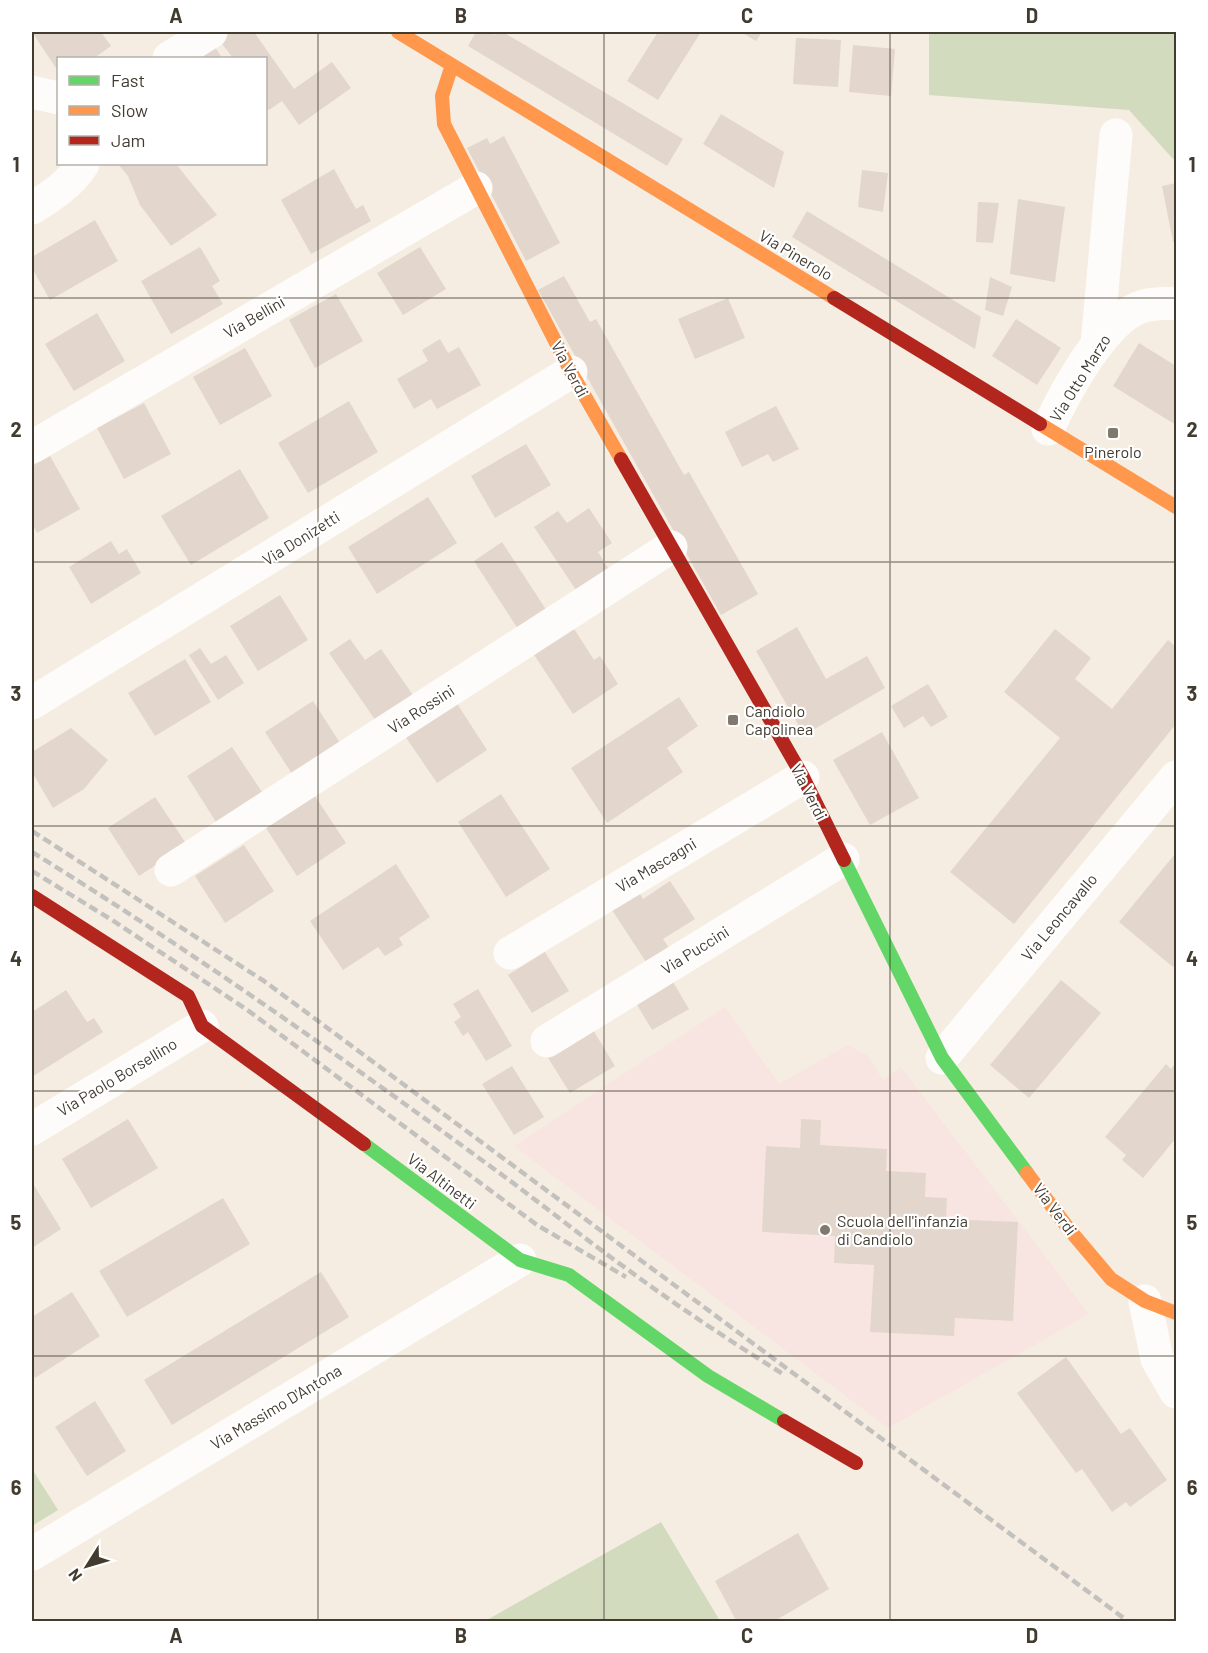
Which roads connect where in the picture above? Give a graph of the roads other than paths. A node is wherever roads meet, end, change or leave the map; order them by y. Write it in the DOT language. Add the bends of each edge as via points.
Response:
graph roads {
  1 [pos="211,32"];
  2 [pos="398,32"];
  3 [pos="171,57"];
  4 [pos="452,65"];
  5 [pos="32,92"];
  6 [pos="57,98"];
  7 [pos="1116,135"];
  8 [pos="81,165"];
  9 [pos="476,188"];
  10 [pos="32,208"];
  11 [pos="1176,303"];
  12 [pos="1097,345"];
  13 [pos="571,372"];
  14 [pos="1048,429"];
  15 [pos="32,447"];
  16 [pos="1176,507"];
  17 [pos="671,547"];
  18 [pos="32,703"];
  19 [pos="803,777"];
  20 [pos="1176,777"];
  21 [pos="843,859"];
  22 [pos="171,870"];
  23 [pos="32,896"];
  24 [pos="510,953"];
  25 [pos="202,1026"];
  26 [pos="547,1041"];
  27 [pos="942,1058"];
  28 [pos="32,1128"];
  29 [pos="520,1260"];
  30 [pos="1145,1301"];
  31 [pos="1176,1313"];
  32 [pos="1176,1392"];
  33 [pos="856,1463"];
  34 [pos="32,1554"];
  1 -- 3 [label="street"];
  2 -- 4 [label="street, Via Pinerolo"];
  4 -- 9 [label="street, Via Verdi" via="442,96 444,124"];
  4 -- 14 [label="street, Via Pinerolo"];
  5 -- 6 [label="street"];
  7 -- 12 [label="street"];
  8 -- 10 [label="street" via="55,194"];
  9 -- 13 [label="street, Via Verdi"];
  9 -- 15 [label="street, Via Bellini"];
  11 -- 12 [label="street, Via Otto Marzo" via="1143,306 1117,321"];
  12 -- 14 [label="street, Via Otto Marzo"];
  13 -- 17 [label="street, Via Verdi"];
  13 -- 18 [label="street, Via Donizetti"];
  14 -- 16 [label="street, Via Pinerolo"];
  17 -- 19 [label="street, Via Verdi"];
  17 -- 22 [label="street, Via Rossini"];
  19 -- 21 [label="street, Via Verdi"];
  19 -- 24 [label="street, Via Mascagni"];
  20 -- 27 [label="street, Via Leoncavallo"];
  21 -- 26 [label="street, Via Puccini"];
  21 -- 27 [label="street, Via Verdi"];
  23 -- 25 [label="street" via="188,996"];
  25 -- 28 [label="street, Via Paolo Borsellino"];
  25 -- 29 [label="street, Via Altinetti"];
  27 -- 30 [label="street, Via Verdi" via="1082,1245 1111,1279"];
  29 -- 33 [label="street, Via Altinetti" via="569,1275 708,1376"];
  29 -- 34 [label="street, Via Massimo D'Antona"];
  30 -- 31 [label="street, Via Verdi"];
  30 -- 32 [label="street" via="1157,1359"];
}
